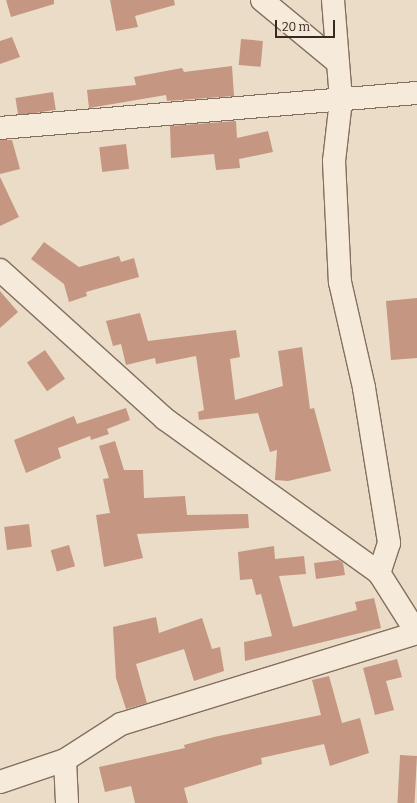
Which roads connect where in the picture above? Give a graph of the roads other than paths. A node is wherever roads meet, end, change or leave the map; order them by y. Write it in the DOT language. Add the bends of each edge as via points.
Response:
graph roads {
  1 [pos="262,0"];
  2 [pos="332,0"];
  3 [pos="337,62"];
  4 [pos="417,93"];
  5 [pos="341,100"];
  6 [pos="0,128"];
  7 [pos="0,270"];
  8 [pos="379,572"];
  9 [pos="417,633"];
  10 [pos="64,760"];
  11 [pos="0,782"];
  12 [pos="67,803"];
  1 -- 3 [label="street"];
  2 -- 3 [label="street"];
  3 -- 5 [label="street"];
  4 -- 5 [label="street"];
  5 -- 6 [label="street"];
  5 -- 8 [label="street" via="334,161 340,282 364,388 389,544"];
  7 -- 8 [label="street" via="165,419"];
  8 -- 9 [label="street"];
  9 -- 10 [label="street" via="121,724"];
  10 -- 11 [label="street"];
  10 -- 12 [label="street"];
}
